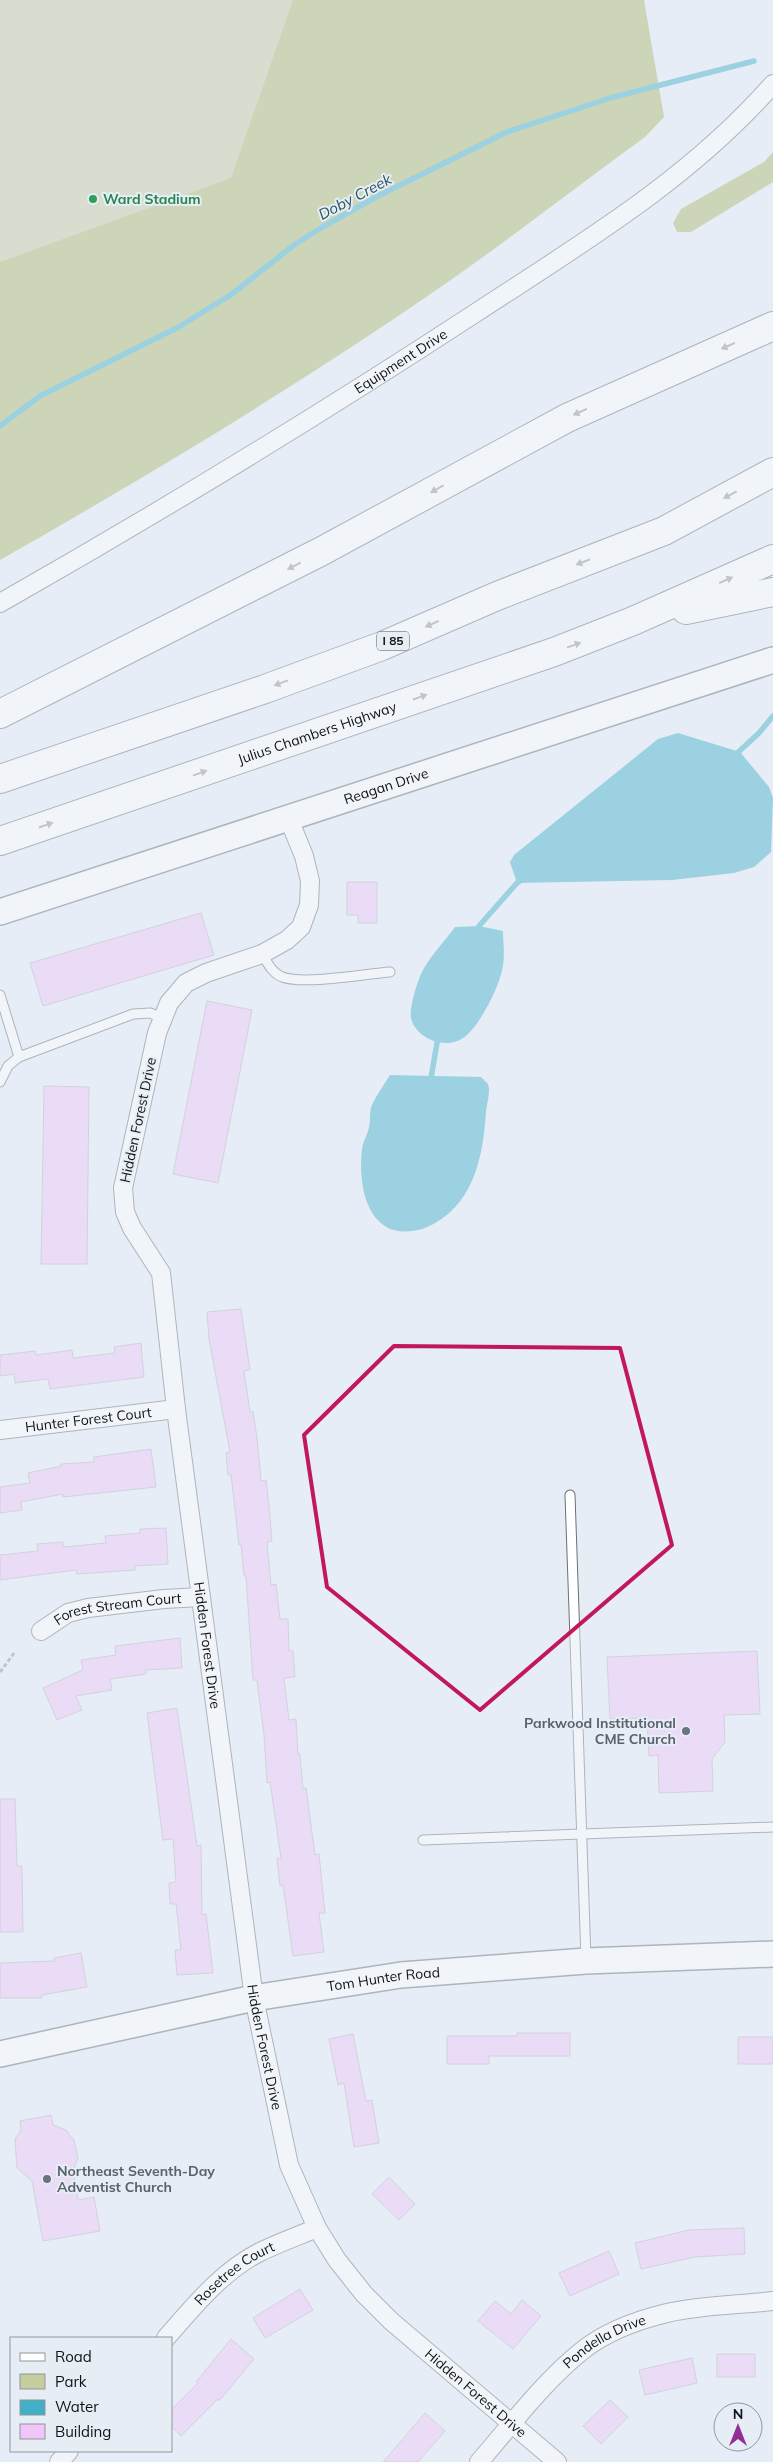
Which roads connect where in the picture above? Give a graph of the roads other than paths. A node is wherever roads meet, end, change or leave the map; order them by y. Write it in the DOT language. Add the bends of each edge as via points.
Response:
graph roads {
  1 [pos="773,84"];
  2 [pos="773,326"];
  3 [pos="773,472"];
  4 [pos="773,559"];
  5 [pos="773,592"];
  6 [pos="0,603"];
  7 [pos="633,621"];
  8 [pos="773,660"];
  9 [pos="0,714"];
  10 [pos="0,779"];
  11 [pos="288,817"];
  12 [pos="0,841"];
  13 [pos="0,912"];
  14 [pos="262,954"];
  15 [pos="390,972"];
  16 [pos="0,995"];
  17 [pos="163,1018"];
  18 [pos="19,1057"];
  19 [pos="0,1082"];
  20 [pos="176,1409"];
  21 [pos="0,1430"];
  22 [pos="570,1495"];
  23 [pos="201,1597"];
  24 [pos="41,1631"];
  25 [pos="773,1827"];
  26 [pos="581,1834"];
  27 [pos="423,1840"];
  28 [pos="773,1954"];
  29 [pos="586,1961"];
  30 [pos="254,1998"];
  31 [pos="0,2054"];
  32 [pos="317,2228"];
  33 [pos="773,2301"];
  34 [pos="167,2337"];
  35 [pos="512,2424"];
  36 [pos="68,2452"];
  37 [pos="60,2462"];
  38 [pos="480,2462"];
  39 [pos="558,2462"];
  1 -- 6 [label="street, Equipment Drive" via="733,128 684,170 547,266 300,426"];
  2 -- 9 [label="highway, one-way" via="567,418 322,551"];
  3 -- 10 [label="highway, I 85, one-way" via="664,531 496,596 382,646"];
  7 -- 4 [label="highway, one-way"];
  5 -- 7 [label="highway"];
  12 -- 7 [label="highway, Julius Chambers Highway, one-way" via="554,652"];
  8 -- 11 [label="street, Reagan Drive"];
  11 -- 13 [label="street, Reagan Drive"];
  11 -- 14 [label="street, Hidden Forest Drive" via="310,881 309,905 302,927"];
  14 -- 15 [label="lane" via="270,968 280,976 298,980"];
  14 -- 17 [label="street, Hidden Forest Drive" via="186,983 169,1003"];
  16 -- 18 [label="lane"];
  17 -- 18 [label="lane" via="150,1013 133,1014"];
  17 -- 20 [label="street, Hidden Forest Drive" via="123,1188 125,1212 160,1274"];
  18 -- 19 [label="lane" via="8,1066"];
  20 -- 21 [label="street, Hunter Forest Court"];
  20 -- 23 [label="street, Hidden Forest Drive"];
  22 -- 26 [label="lane"];
  23 -- 24 [label="street, Forest Stream Court" via="164,1598 88,1608 68,1613"];
  23 -- 30 [label="street, Hidden Forest Drive"];
  25 -- 26 [label="lane"];
  26 -- 27 [label="lane"];
  26 -- 29 [label="lane"];
  28 -- 29 [label="street, Tom Hunter Road"];
  29 -- 30 [label="street, Tom Hunter Road" via="401,1975"];
  30 -- 31 [label="street, Tom Hunter Road"];
  30 -- 32 [label="street, Hidden Forest Drive" via="289,2164"];
  32 -- 34 [label="street, Rosetree Court" via="258,2252 226,2275"];
  32 -- 35 [label="street, Hidden Forest Drive" via="364,2294"];
  33 -- 35 [label="street, Pondella Drive" via="685,2310 635,2322 583,2350 543,2388"];
  35 -- 38 [label="street, Pondella Drive"];
  35 -- 39 [label="street, Hidden Forest Drive"];
  36 -- 37 [label="street"];
}
